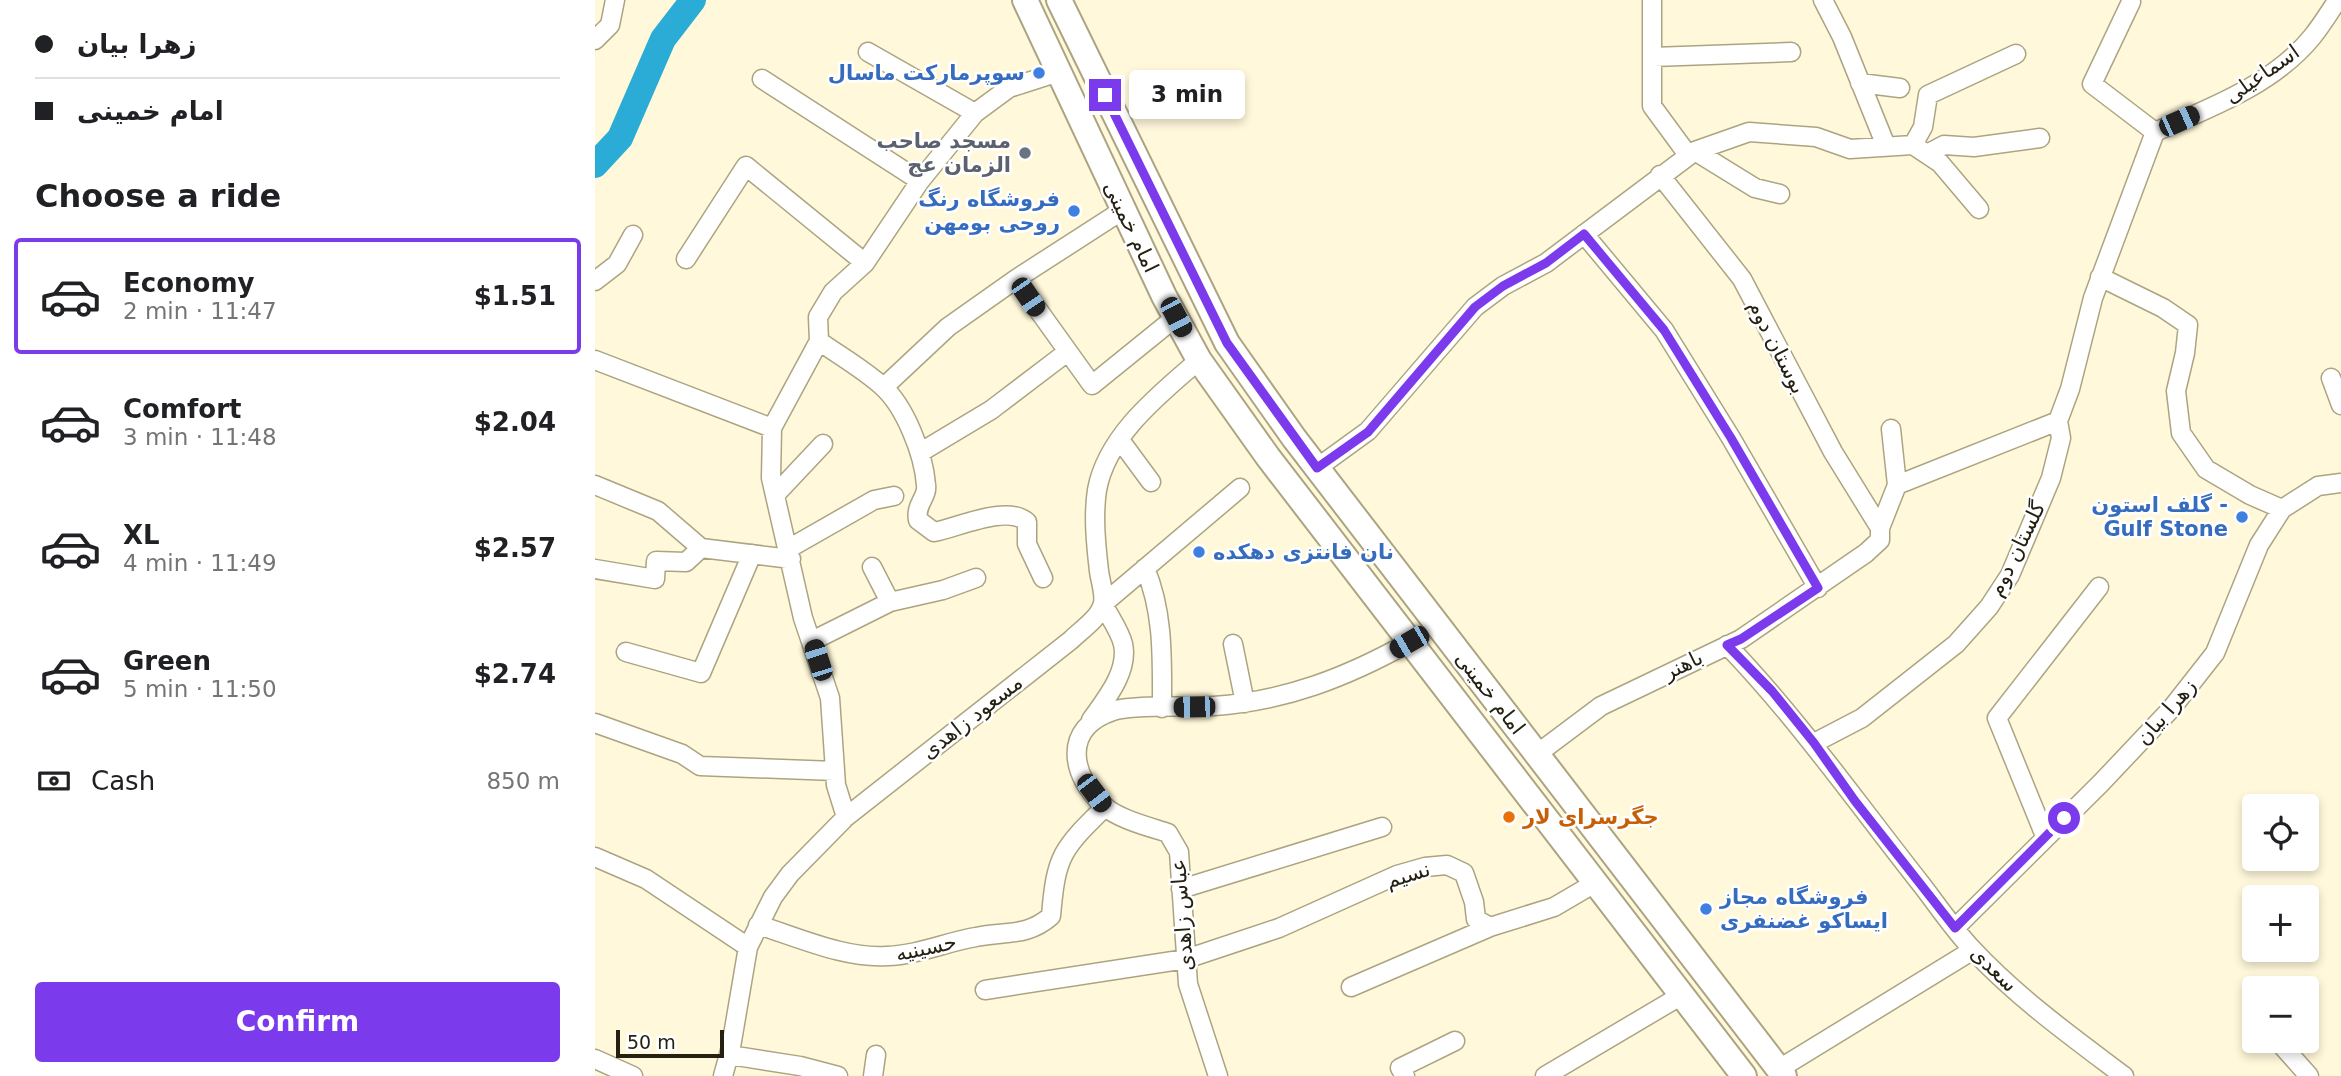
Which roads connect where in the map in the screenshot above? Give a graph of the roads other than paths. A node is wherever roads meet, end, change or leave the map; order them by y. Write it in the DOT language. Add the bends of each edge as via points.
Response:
graph roads {
  1 [pos="615,0"];
  2 [pos="1025,0"];
  3 [pos="1652,0"];
  4 [pos="1823,0"];
  5 [pos="2341,1"];
  6 [pos="2131,2"];
  7 [pos="1063,3"];
  8 [pos="596,39"];
  9 [pos="868,52"];
  10 [pos="1791,52"];
  11 [pos="2016,54"];
  12 [pos="1653,57"];
  13 [pos="1059,72"];
  14 [pos="762,79"];
  15 [pos="1860,83"];
  16 [pos="1899,88"];
  17 [pos="975,113"];
  18 [pos="2155,132"];
  19 [pos="2040,138"];
  20 [pos="1886,146"];
  21 [pos="1920,149"];
  22 [pos="1691,153"];
  23 [pos="1660,175"];
  24 [pos="920,181"];
  25 [pos="1780,194"];
  26 [pos="1979,209"];
  27 [pos="1123,210"];
  28 [pos="1584,234"];
  29 [pos="633,235"];
  30 [pos="686,259"];
  31 [pos="865,262"];
  32 [pos="2101,277"];
  33 [pos="1016,279"];
  34 [pos="595,281"];
  35 [pos="1176,317"];
  36 [pos="819,341"];
  37 [pos="1066,354"];
  38 [pos="595,360"];
  39 [pos="1199,360"];
  40 [pos="2331,378"];
  41 [pos="884,387"];
  42 [pos="2341,405"];
  43 [pos="2058,421"];
  44 [pos="772,428"];
  45 [pos="1891,429"];
  46 [pos="1120,440"];
  47 [pos="823,444"];
  48 [pos="921,453"];
  49 [pos="1317,468"];
  50 [pos="1151,482"];
  51 [pos="2341,483"];
  52 [pos="595,485"];
  53 [pos="1897,485"];
  54 [pos="1240,488"];
  55 [pos="775,495"];
  56 [pos="894,496"];
  57 [pos="2282,509"];
  58 [pos="1880,528"];
  59 [pos="702,548"];
  60 [pos="752,554"];
  61 [pos="790,554"];
  62 [pos="872,567"];
  63 [pos="1145,568"];
  64 [pos="595,569"];
  65 [pos="976,578"];
  66 [pos="1043,578"];
  67 [pos="2099,587"];
  68 [pos="1818,588"];
  69 [pos="890,601"];
  70 [pos="1103,604"];
  71 [pos="812,641"];
  72 [pos="1409,642"];
  73 [pos="1233,644"];
  74 [pos="1727,645"];
  75 [pos="626,652"];
  76 [pos="1245,703"];
  77 [pos="1162,708"];
  78 [pos="595,723"];
  79 [pos="1089,723"];
  80 [pos="1814,743"];
  81 [pos="1537,754"];
  82 [pos="835,771"];
  83 [pos="1105,807"];
  84 [pos="846,817"];
  85 [pos="1382,827"];
  86 [pos="2045,836"];
  87 [pos="595,858"];
  88 [pos="1624,867"];
  89 [pos="1595,883"];
  90 [pos="1181,889"];
  91 [pos="758,925"];
  92 [pos="1490,927"];
  93 [pos="1955,928"];
  94 [pos="748,947"];
  95 [pos="1973,950"];
  96 [pos="1186,959"];
  97 [pos="1351,987"];
  98 [pos="985,990"];
  99 [pos="1682,995"];
  100 [pos="1455,1041"];
  101 [pos="2289,1053"];
  102 [pos="730,1055"];
  103 [pos="876,1055"];
  104 [pos="598,1066"];
  105 [pos="1781,1073"];
  106 [pos="633,1076"];
  107 [pos="723,1076"];
  108 [pos="838,1076"];
  109 [pos="873,1076"];
  110 [pos="1218,1076"];
  111 [pos="1405,1076"];
  112 [pos="1545,1076"];
  113 [pos="1744,1076"];
  114 [pos="2124,1076"];
  115 [pos="2309,1076"];
  1 -- 8 [label="street" via="610,25"];
  2 -- 13 [label="highway, امام خمینی"];
  3 -- 12 [label="street"];
  4 -- 15 [label="street"];
  5 -- 18 [label="street, اسماعیلی" via="2278,68 2227,101"];
  6 -- 18 [label="street" via="2092,84"];
  7 -- 49 [label="highway, امام خمینی" via="1227,343"];
  9 -- 17 [label="street"];
  10 -- 12 [label="street"];
  11 -- 21 [label="street" via="1928,96"];
  12 -- 22 [label="street" via="1652,106"];
  13 -- 17 [label="street" via="1009,88"];
  13 -- 27 [label="highway, امام خمینی"];
  14 -- 24 [label="street"];
  15 -- 16 [label="street"];
  15 -- 20 [label="street"];
  17 -- 24 [label="street"];
  18 -- 32 [label="street"];
  19 -- 21 [label="street"];
  20 -- 21 [label="street"];
  20 -- 22 [label="street" via="1850,149 1816,137 1749,132"];
  21 -- 26 [label="street" via="1940,163"];
  22 -- 23 [label="street"];
  22 -- 25 [label="street" via="1755,188"];
  23 -- 28 [label="street"];
  23 -- 58 [label="street, بوستان دوم" via="1742,279 1833,452"];
  24 -- 31 [label="street"];
  27 -- 33 [label="street"];
  27 -- 35 [label="highway, امام خمینی"];
  28 -- 49 [label="street" via="1475,307 1368,432"];
  28 -- 68 [label="street" via="1664,330"];
  29 -- 34 [label="street" via="617,264"];
  30 -- 31 [label="street" via="746,166"];
  31 -- 36 [label="street" via="833,292 818,317"];
  32 -- 43 [label="street, گلستان دوم"];
  32 -- 57 [label="street" via="2187,325 2176,391 2181,433 2206,469"];
  33 -- 37 [label="street"];
  33 -- 41 [label="street" via="948,327"];
  35 -- 37 [label="street" via="1091,385"];
  35 -- 39 [label="highway, امام خمینی"];
  36 -- 41 [label="street"];
  36 -- 44 [label="street"];
  37 -- 48 [label="street" via="991,410"];
  38 -- 44 [label="street"];
  39 -- 46 [label="street" via="1155,398"];
  39 -- 72 [label="highway, امام خمینی"];
  40 -- 42 [label="street"];
  41 -- 48 [label="street"];
  43 -- 53 [label="street"];
  43 -- 80 [label="street, گلستان دوم" via="2061,438 2051,478 2010,575 1989,607 1956,644 1894,694 1862,718"];
  44 -- 55 [label="street"];
  45 -- 53 [label="street"];
  46 -- 50 [label="street"];
  46 -- 70 [label="street" via="1097,489 1095,530"];
  47 -- 55 [label="street"];
  48 -- 66 [label="street" via="927,488 916,510 918,520 934,532 995,516 1022,517 1027,522 1027,544"];
  49 -- 81 [label="highway, امام خمینی"];
  51 -- 57 [label="street, زهرا بیان" via="2318,486"];
  52 -- 59 [label="street" via="658,511"];
  53 -- 58 [label="street, باهنر"];
  54 -- 63 [label="street, مسعود زاهدی"];
  55 -- 61 [label="street"];
  56 -- 61 [label="street" via="874,500"];
  57 -- 86 [label="street, زهرا بیان" via="2259,545 2215,653 2171,709"];
  58 -- 68 [label="street, باهنر" via="1880,540"];
  59 -- 60 [label="street"];
  59 -- 64 [label="street" via="686,562 656,561 655,579"];
  60 -- 61 [label="street"];
  60 -- 75 [label="street" via="701,673"];
  61 -- 71 [label="street"];
  62 -- 69 [label="street"];
  63 -- 70 [label="street, مسعود زاهدی"];
  63 -- 77 [label="street" via="1161,625"];
  65 -- 69 [label="street"];
  67 -- 86 [label="street" via="1997,718"];
  68 -- 74 [label="street, باهنر"];
  69 -- 71 [label="street"];
  70 -- 79 [label="street" via="1123,643 1124,658 1120,673"];
  70 -- 84 [label="street, مسعود زاهدی" via="1071,640"];
  71 -- 82 [label="street" via="830,698"];
  72 -- 76 [label="street" via="1369,665 1269,700"];
  72 -- 89 [label="highway, امام خمینی"];
  73 -- 76 [label="street"];
  74 -- 80 [label="street, سعدی"];
  74 -- 81 [label="street, باهنر" via="1601,706"];
  76 -- 77 [label="street"];
  77 -- 79 [label="street" via="1115,710"];
  78 -- 82 [label="street" via="682,754 700,766"];
  79 -- 83 [label="street, عباس زاهدی" via="1081,734 1076,766"];
  80 -- 93 [label="street, سعدی"];
  81 -- 88 [label="highway, امام خمینی"];
  82 -- 84 [label="street"];
  83 -- 90 [label="street, عباس زاهدی" via="1168,833 1179,852"];
  83 -- 91 [label="street, حسینیه" via="1061,856 1051,916 1029,931 977,936 886,956 848,951"];
  84 -- 91 [label="street, مسعود زاهدی" via="790,874"];
  85 -- 90 [label="street"];
  86 -- 93 [label="street, زهرا بیان"];
  87 -- 94 [label="street" via="646,878"];
  88 -- 89 [label="highway"];
  88 -- 105 [label="highway, امام خمینی"];
  89 -- 92 [label="street" via="1555,907"];
  89 -- 99 [label="highway, امام خمینی"];
  90 -- 96 [label="street, عباس زاهدی"];
  91 -- 94 [label="street, مسعود زاهدی"];
  92 -- 96 [label="street, نسیم" via="1476,919 1464,873 1447,865 1425,867 1279,928"];
  92 -- 97 [label="street"];
  93 -- 95 [label="street, سعدی"];
  94 -- 102 [label="street, مسعود زاهدی"];
  95 -- 105 [label="street"];
  95 -- 114 [label="street, سعدی"];
  96 -- 98 [label="street"];
  96 -- 110 [label="street, عباس زاهدی" via="1188,984"];
  99 -- 112 [label="street"];
  99 -- 113 [label="highway, امام خمینی"];
  100 -- 111 [label="street" via="1401,1068"];
  101 -- 115 [label="street"];
  102 -- 107 [label="street, مسعود زاهدی"];
  102 -- 108 [label="street"];
  103 -- 109 [label="street"];
  104 -- 106 [label="street"];
}
